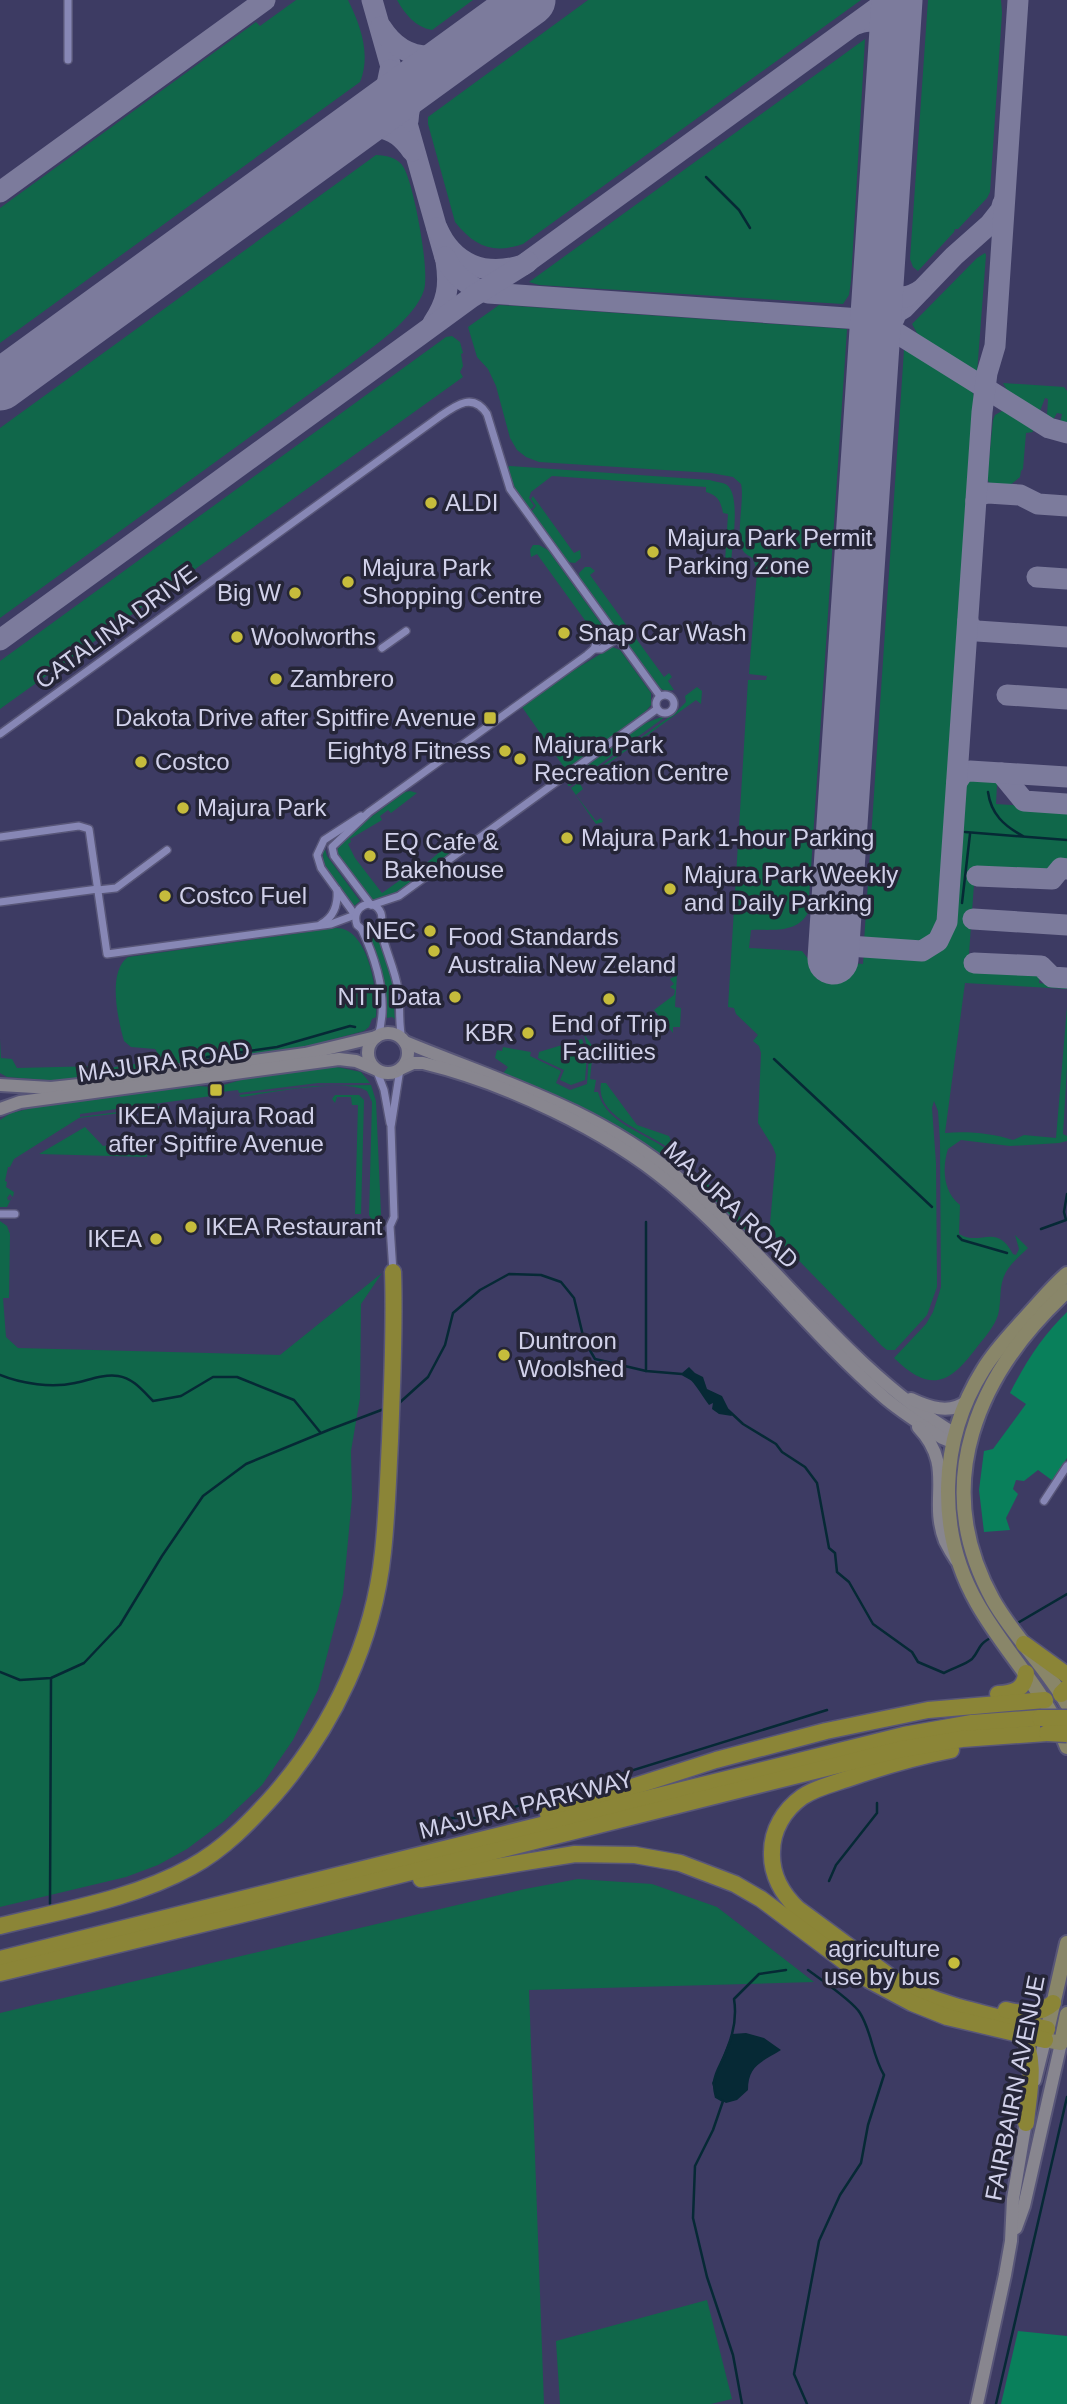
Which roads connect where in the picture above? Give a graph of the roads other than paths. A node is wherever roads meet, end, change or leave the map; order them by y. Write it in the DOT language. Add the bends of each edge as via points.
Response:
graph roads {
  1 [pos="68,0"];
  2 [pos="68,60"];
  3 [pos="612,630"];
  4 [pos="406,631"];
  5 [pos="618,638"];
  6 [pos="382,648"];
  7 [pos="594,649"];
  8 [pos="660,696"];
  9 [pos="657,709"];
  10 [pos="0,734"];
  11 [pos="369,812"];
  12 [pos="0,836"];
  13 [pos="167,850"];
  14 [pos="337,889"];
  15 [pos="98,890"];
  16 [pos="398,896"];
  17 [pos="0,902"];
  18 [pos="372,905"];
  19 [pos="355,915"];
  20 [pos="382,922"];
  21 [pos="331,923"];
  22 [pos="317,925"];
  23 [pos="361,930"];
  24 [pos="377,1036"];
  25 [pos="403,1040"];
  26 [pos="376,1069"];
  27 [pos="401,1069"];
  28 [pos="0,1085"];
  29 [pos="0,1109"];
  30 [pos="391,1127"];
  31 [pos="15,1213"];
  32 [pos="0,1214"];
  33 [pos="393,1272"];
  34 [pos="1067,1274"];
  35 [pos="1067,1291"];
  36 [pos="890,1395"];
  37 [pos="967,1401"];
  38 [pos="954,1438"];
  39 [pos="968,1445"];
  40 [pos="1067,1466"];
  41 [pos="1044,1501"];
  42 [pos="961,1569"];
  43 [pos="995,1617"];
  44 [pos="1019,1645"];
  45 [pos="1026,1673"];
  46 [pos="1067,1675"];
  47 [pos="1061,1699"];
  48 [pos="928,1710"];
  49 [pos="1056,1727"];
  50 [pos="1067,1746"];
  51 [pos="490,1837"];
  52 [pos="339,1889"];
  53 [pos="0,1926"];
  54 [pos="1067,1943"];
  55 [pos="0,1959"];
  56 [pos="0,1973"];
  57 [pos="918,1993"];
  58 [pos="1053,2003"];
  59 [pos="1067,2014"];
  60 [pos="1021,2035"];
  61 [pos="1054,2036"];
  62 [pos="1026,2123"];
  63 [pos="1011,2241"];
  64 [pos="977,2404"];
  1 -- 2 [label="street"];
  3 -- 5 [label="street"];
  3 -- 7 [label="street"];
  3 -- 10 [label="street, CATALINA DRIVE" via="510,489 487,414 469,401 457,404"];
  4 -- 6 [label="street"];
  5 -- 7 [label="street"];
  5 -- 8 [label="street"];
  7 -- 11 [label="street"];
  8 -- 9 [label="street"];
  8 -- 9 [label="street" via="670,696 674,705 667,713"];
  9 -- 16 [label="street"];
  11 -- 14 [label="street" via="324,840 318,849 319,865"];
  11 -- 18 [label="street" via="331,851"];
  12 -- 15 [label="street" via="85,827 90,832"];
  13 -- 15 [label="street" via="116,888"];
  14 -- 19 [label="street"];
  14 -- 22 [label="street" via="333,913"];
  15 -- 17 [label="street"];
  15 -- 22 [label="street" via="107,954"];
  16 -- 18 [label="street"];
  16 -- 20 [label="street"];
  18 -- 19 [label="street" via="362,906"];
  18 -- 20 [label="street" via="381,912"];
  19 -- 21 [label="street"];
  19 -- 23 [label="street"];
  20 -- 23 [label="street" via="374,931"];
  20 -- 25 [label="street" via="399,995"];
  21 -- 22 [label="street"];
  21 -- 23 [label="street"];
  23 -- 24 [label="street" via="381,991"];
  24 -- 25 [label="main road" via="390,1033"];
  24 -- 26 [label="main road" via="368,1052"];
  24 -- 28 [label="main road, MAJURA ROAD" via="306,1054 79,1085"];
  25 -- 27 [label="main road" via="408,1056"];
  25 -- 36 [label="main road, MAJURA ROAD" via="566,1107 644,1152 720,1216"];
  26 -- 27 [label="main road" via="388,1073"];
  26 -- 29 [label="main road, MAJURA ROAD" via="340,1059 20,1102"];
  26 -- 30 [label="street"];
  27 -- 30 [label="street"];
  27 -- 36 [label="main road, MAJURA ROAD" via="421,1063 493,1086 615,1144 700,1211"];
  30 -- 33 [label="street"];
  31 -- 32 [label="street"];
  33 -- 53 [label="highway" via="395,1335 377,1592 352,1671 322,1729 288,1779 251,1820 226,1843 177,1874 133,1892"];
  34 -- 37 [label="main road" via="999,1348"];
  35 -- 39 [label="main road" via="992,1382"];
  36 -- 37 [label="main road" via="933,1407 953,1408"];
  36 -- 38 [label="main road, MAJURA ROAD" via="942,1438"];
  36 -- 42 [label="main road" via="936,1454 943,1535"];
  37 -- 38 [label="main road"];
  38 -- 39 [label="main road"];
  38 -- 42 [label="main road" via="949,1517"];
  39 -- 43 [label="main road" via="968,1529"];
  40 -- 41 [label="street"];
  42 -- 43 [label="main road" via="977,1602"];
  43 -- 44 [label="main road"];
  44 -- 45 [label="main road"];
  44 -- 46 [label="highway"];
  44 -- 47 [label="main road"];
  45 -- 47 [label="main road"];
  45 -- 48 [label="highway" via="1024,1684 1014,1692 958,1699"];
  47 -- 48 [label="highway"];
  47 -- 49 [label="main road"];
  48 -- 51 [label="highway" via="716,1760 513,1825"];
  49 -- 50 [label="main road"];
  49 -- 51 [label="highway, MAJURA PARKWAY" via="972,1723 904,1735"];
  49 -- 52 [label="highway, MAJURA PARKWAY" via="902,1749"];
  49 -- 57 [label="highway" via="1016,1741 939,1752 843,1780 801,1797 778,1824 773,1866 791,1902 876,1968"];
  51 -- 55 [label="highway, MAJURA PARKWAY"];
  52 -- 56 [label="highway, MAJURA PARKWAY"];
  52 -- 60 [label="highway" via="369,1890 575,1854 655,1858 710,1873 744,1889 869,1980 912,2003 947,2017"];
  54 -- 58 [label="main road, FAIRBAIRN AVENUE"];
  57 -- 58 [label="highway" via="1016,2013 1042,2010"];
  57 -- 61 [label="highway"];
  58 -- 61 [label="main road, FAIRBAIRN AVENUE"];
  59 -- 61 [label="main road, FAIRBAIRN AVENUE"];
  60 -- 61 [label="highway"];
  60 -- 62 [label="highway" via="1030,2067"];
  61 -- 62 [label="main road, FAIRBAIRN AVENUE"];
  61 -- 63 [label="main road, FAIRBAIRN AVENUE" via="1024,2206"];
  62 -- 63 [label="main road, FAIRBAIRN AVENUE"];
  63 -- 64 [label="main road, FAIRBAIRN AVENUE"];
}
